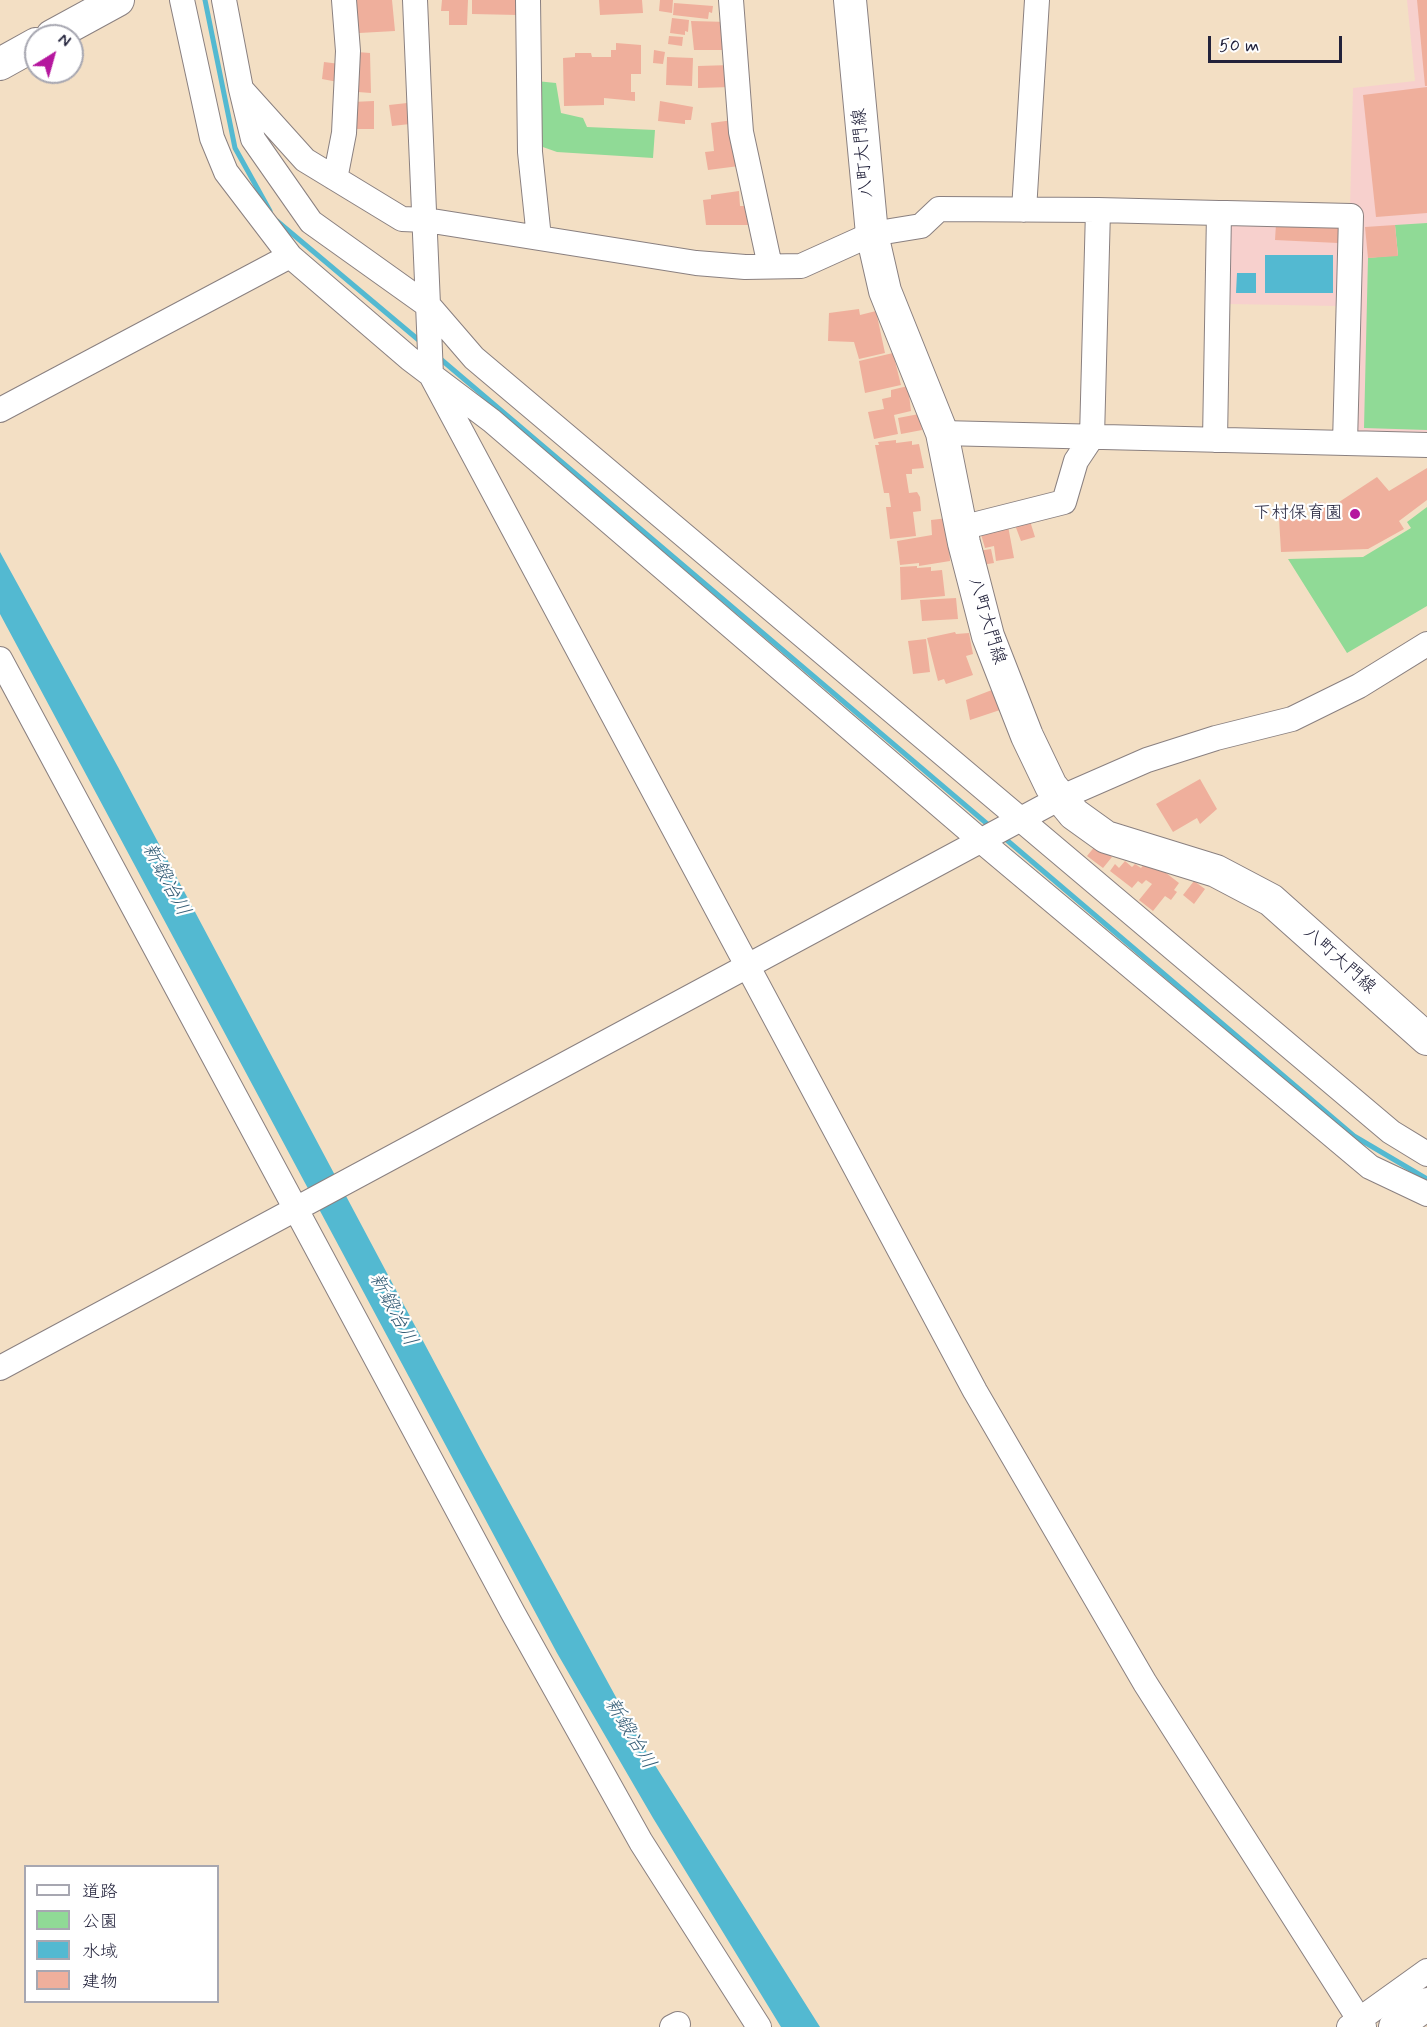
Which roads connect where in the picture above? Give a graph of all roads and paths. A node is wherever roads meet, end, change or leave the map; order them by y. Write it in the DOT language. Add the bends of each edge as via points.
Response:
graph roads {
  1 [pos="118,0"];
  2 [pos="182,0"];
  3 [pos="224,0"];
  4 [pos="344,0"];
  5 [pos="415,0"];
  6 [pos="528,0"];
  7 [pos="731,0"];
  8 [pos="850,0"];
  9 [pos="1037,0"];
  10 [pos="73,24"];
  11 [pos="24,51"];
  12 [pos="0,64"];
  13 [pos="241,89"];
  14 [pos="333,177"];
  15 [pos="1024,210"];
  16 [pos="1098,210"];
  17 [pos="1219,213"];
  18 [pos="426,220"];
  19 [pos="872,234"];
  20 [pos="539,238"];
  21 [pos="290,255"];
  22 [pos="770,266"];
  23 [pos="430,307"];
  24 [pos="432,375"];
  25 [pos="0,410"];
  26 [pos="942,433"];
  27 [pos="1092,437"];
  28 [pos="1215,440"];
  29 [pos="1345,443"];
  30 [pos="1427,445"];
  31 [pos="961,528"];
  32 [pos="1427,645"];
  33 [pos="0,659"];
  34 [pos="1060,798"];
  35 [pos="1019,821"];
  36 [pos="980,840"];
  37 [pos="746,965"];
  38 [pos="1427,1039"];
  39 [pos="1427,1154"];
  40 [pos="1427,1194"];
  41 [pos="300,1205"];
  42 [pos="0,1368"];
  43 [pos="1427,1971"];
  44 [pos="1427,2004"];
  45 [pos="1358,2024"];
  46 [pos="759,2027"];
  47 [pos="1395,2027"];
  1 -- 10 [label="main road"];
  2 -- 21 [label="street" via="212,138 226,172"];
  3 -- 13 [label="street"];
  4 -- 14 [label="street" via="348,51 344,133 338,170"];
  5 -- 18 [label="street"];
  6 -- 20 [label="street" via="530,152"];
  7 -- 22 [label="street" via="741,132"];
  8 -- 19 [label="main road, 八町大門線"];
  9 -- 15 [label="street"];
  11 -- 12 [label="main road"];
  13 -- 14 [label="street" via="305,160"];
  13 -- 23 [label="street" via="253,139 311,222"];
  14 -- 18 [label="street" via="402,219"];
  15 -- 16 [label="street"];
  15 -- 19 [label="street" via="939,209 921,226"];
  16 -- 17 [label="street"];
  16 -- 27 [label="street"];
  17 -- 28 [label="street"];
  17 -- 29 [label="street" via="1351,216"];
  18 -- 20 [label="street"];
  18 -- 23 [label="street"];
  19 -- 22 [label="street" via="801,266"];
  19 -- 26 [label="main road, 八町大門線" via="885,291"];
  20 -- 22 [label="street" via="696,263"];
  21 -- 24 [label="street"];
  21 -- 25 [label="street"];
  23 -- 24 [label="street"];
  23 -- 35 [label="street" via="474,358"];
  24 -- 36 [label="street" via="492,421"];
  24 -- 37 [label="street"];
  26 -- 27 [label="street"];
  26 -- 31 [label="main road, 八町大門線"];
  27 -- 28 [label="street"];
  27 -- 31 [label="street" via="1076,461 1064,502"];
  28 -- 29 [label="street"];
  29 -- 30 [label="street"];
  31 -- 34 [label="main road, 八町大門線" via="988,636 1027,736"];
  32 -- 34 [label="street" via="1359,686 1292,719 1147,760"];
  33 -- 41 [label="street"];
  34 -- 35 [label="street"];
  34 -- 38 [label="main road, 八町大門線" via="1074,814 1106,837 1216,871 1271,900"];
  35 -- 36 [label="street"];
  35 -- 39 [label="street" via="1391,1132"];
  36 -- 37 [label="street"];
  36 -- 40 [label="street" via="1370,1167"];
  37 -- 41 [label="street"];
  37 -- 45 [label="street" via="975,1391 1145,1683"];
  41 -- 42 [label="street"];
  41 -- 46 [label="street" via="513,1613 641,1842"];
  43 -- 45 [label="street"];
  44 -- 47 [label="main road"];
}
